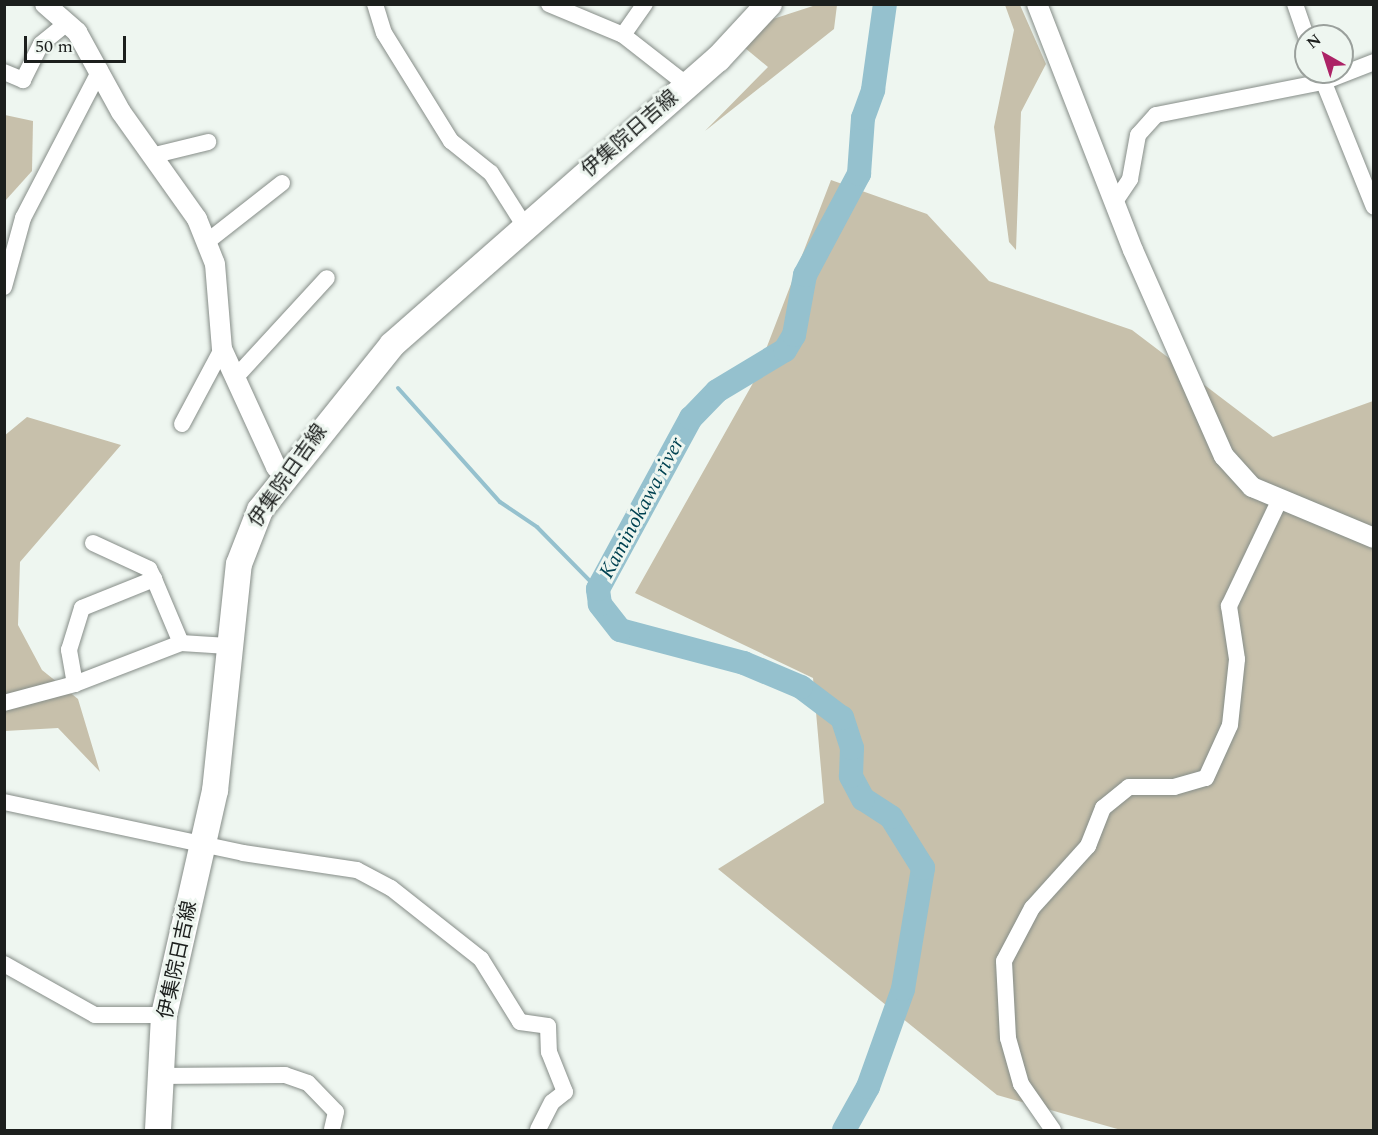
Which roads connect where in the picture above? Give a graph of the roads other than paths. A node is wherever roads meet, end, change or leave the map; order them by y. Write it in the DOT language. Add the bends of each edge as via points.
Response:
graph roads {
  1 [pos="45,4"];
  2 [pos="375,4"];
  3 [pos="549,4"];
  4 [pos="645,4"];
  5 [pos="769,4"];
  6 [pos="1037,4"];
  7 [pos="1295,4"];
  8 [pos="570,7"];
  9 [pos="67,23"];
  10 [pos="1302,24"];
  11 [pos="623,35"];
  12 [pos="1374,62"];
  13 [pos="1354,68"];
  14 [pos="100,70"];
  15 [pos="4,72"];
  16 [pos="1294,83"];
  17 [pos="1324,84"];
  18 [pos="687,85"];
  19 [pos="208,142"];
  20 [pos="152,156"];
  21 [pos="282,183"];
  22 [pos="1114,203"];
  23 [pos="1374,207"];
  24 [pos="524,225"];
  25 [pos="208,241"];
  26 [pos="327,278"];
  27 [pos="4,287"];
  28 [pos="222,349"];
  29 [pos="234,379"];
  30 [pos="182,424"];
  31 [pos="285,475"];
  32 [pos="1279,501"];
  33 [pos="1374,538"];
  34 [pos="93,543"];
  35 [pos="154,579"];
  36 [pos="181,643"];
  37 [pos="228,646"];
  38 [pos="75,684"];
  39 [pos="4,703"];
  40 [pos="4,802"];
  41 [pos="205,844"];
  42 [pos="4,964"];
  43 [pos="164,1015"];
  44 [pos="158,1076"];
  45 [pos="158,1131"];
  46 [pos="332,1131"];
  47 [pos="538,1131"];
  48 [pos="1053,1131"];
  1 -- 9 [label="street"];
  2 -- 24 [label="street" via="384,33 451,141 491,174"];
  3 -- 8 [label="street"];
  4 -- 11 [label="street"];
  5 -- 18 [label="main road, 伊集院日吉線"];
  6 -- 22 [label="street"];
  7 -- 10 [label="street"];
  8 -- 11 [label="street"];
  9 -- 14 [label="street"];
  9 -- 15 [label="street" via="41,44 23,80"];
  11 -- 18 [label="street"];
  12 -- 13 [label="street"];
  14 -- 20 [label="street"];
  14 -- 27 [label="street" via="23,218"];
  16 -- 22 [label="street" via="1156,115 1138,135 1130,179"];
  17 -- 23 [label="street"];
  18 -- 24 [label="main road, 伊集院日吉線"];
  19 -- 20 [label="street"];
  20 -- 25 [label="street"];
  21 -- 25 [label="street"];
  22 -- 32 [label="street" via="1224,456 1252,487"];
  24 -- 31 [label="main road, 伊集院日吉線" via="393,345"];
  25 -- 28 [label="street"];
  26 -- 29 [label="street"];
  28 -- 29 [label="street"];
  28 -- 30 [label="street"];
  29 -- 31 [label="street"];
  31 -- 37 [label="main road, 伊集院日吉線" via="249,531 239,564"];
  32 -- 33 [label="street"];
  32 -- 48 [label="street" via="1228,606 1237,659 1230,725 1206,778 1174,788 1129,787 1103,808 1088,846 1032,908 1004,961 1008,1038 1021,1084"];
  34 -- 35 [label="street" via="149,569"];
  35 -- 36 [label="street"];
  35 -- 38 [label="street" via="82,608 69,650"];
  36 -- 37 [label="street"];
  36 -- 38 [label="street"];
  37 -- 41 [label="main road, 伊集院日吉線" via="223,740"];
  38 -- 39 [label="street"];
  40 -- 41 [label="street"];
  41 -- 43 [label="main road, 伊集院日吉線"];
  41 -- 47 [label="street" via="357,870 391,888 481,959 520,1022 548,1026 549,1052 565,1092 552,1102"];
  42 -- 43 [label="street" via="95,1015"];
  43 -- 44 [label="main road, 伊集院日吉線"];
  44 -- 45 [label="main road, 伊集院日吉線"];
  44 -- 46 [label="street" via="285,1075 308,1083 336,1112"];
}
